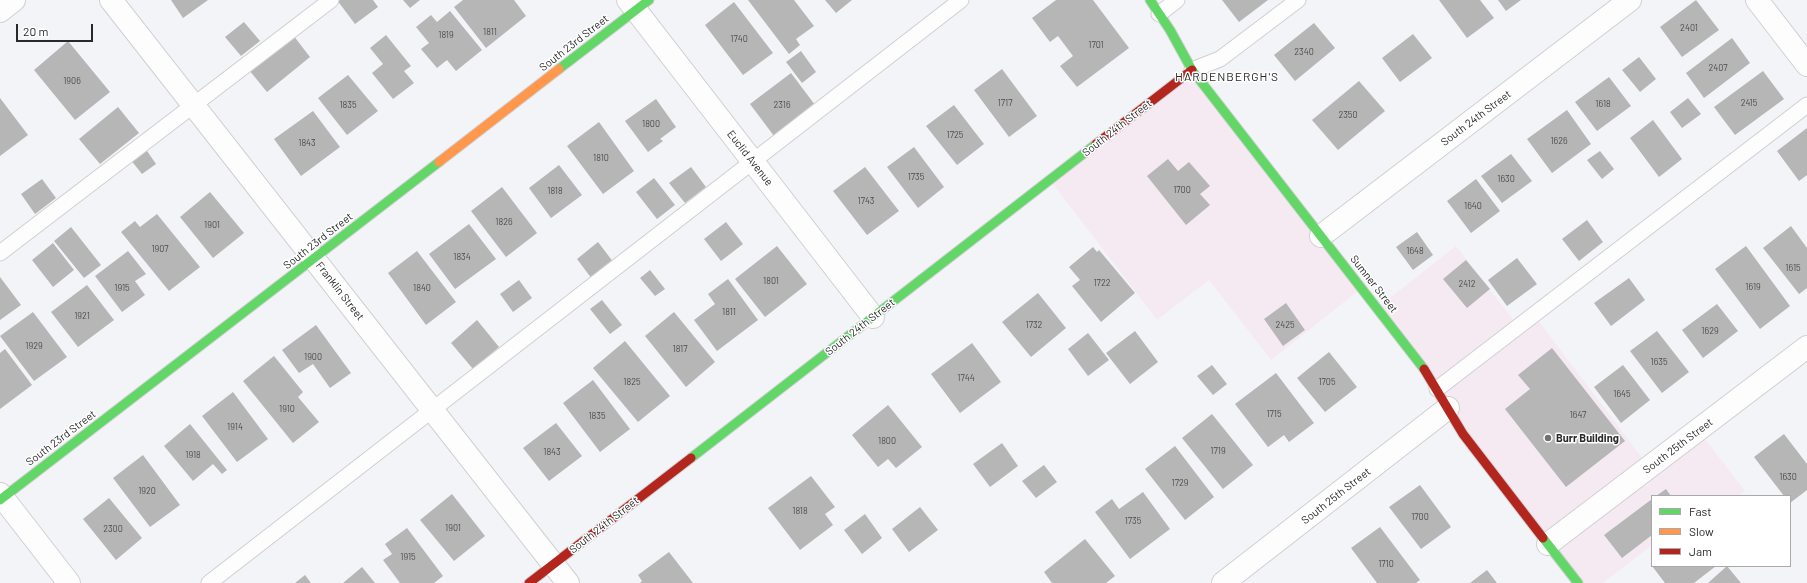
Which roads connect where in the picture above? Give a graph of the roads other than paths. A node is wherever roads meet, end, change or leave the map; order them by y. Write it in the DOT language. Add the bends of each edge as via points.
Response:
graph roads {
  1 [pos="14,0"];
  2 [pos="111,0"];
  3 [pos="331,0"];
  4 [pos="961,0"];
  5 [pos="1150,0"];
  6 [pos="1177,0"];
  7 [pos="1298,0"];
  8 [pos="1630,0"];
  9 [pos="1757,0"];
  10 [pos="638,4"];
  11 [pos="0,11"];
  12 [pos="1159,14"];
  13 [pos="1807,65"];
  14 [pos="1192,70"];
  15 [pos="194,105"];
  16 [pos="1807,105"];
  17 [pos="753,162"];
  18 [pos="1321,236"];
  19 [pos="0,253"];
  20 [pos="314,259"];
  21 [pos="873,317"];
  22 [pos="1807,347"];
  23 [pos="1437,389"];
  24 [pos="1448,408"];
  25 [pos="433,410"];
  26 [pos="1,497"];
  27 [pos="1548,544"];
  28 [pos="553,564"];
  29 [pos="1572,581"];
  30 [pos="69,583"];
  31 [pos="209,583"];
  32 [pos="529,583"];
  33 [pos="568,583"];
  34 [pos="1223,583"];
  1 -- 11 [label="street"];
  2 -- 15 [label="street, Franklin Street"];
  3 -- 15 [label="lane"];
  4 -- 17 [label="lane"];
  5 -- 12 [label="street, Sumner Street"];
  6 -- 12 [label="lane"];
  7 -- 14 [label="lane" via="1220,59"];
  8 -- 18 [label="street, South 24th Street"];
  9 -- 13 [label="street"];
  10 -- 17 [label="street, Euclid Avenue"];
  10 -- 20 [label="street, South 23rd Street"];
  12 -- 14 [label="street, Sumner Street"];
  14 -- 18 [label="street, Sumner Street"];
  14 -- 21 [label="street, South 24th Street"];
  15 -- 19 [label="lane"];
  15 -- 20 [label="street, Franklin Street"];
  16 -- 23 [label="lane"];
  17 -- 21 [label="street, Euclid Avenue"];
  17 -- 25 [label="lane"];
  18 -- 23 [label="street, Sumner Street"];
  20 -- 25 [label="street, Franklin Street"];
  20 -- 26 [label="street, South 23rd Street"];
  21 -- 28 [label="street, South 24th Street"];
  22 -- 27 [label="street, South 25th Street"];
  23 -- 24 [label="street, Sumner Street"];
  24 -- 27 [label="street, Sumner Street" via="1463,434"];
  24 -- 34 [label="street, South 25th Street"];
  25 -- 28 [label="street, Franklin Street"];
  25 -- 31 [label="lane"];
  26 -- 30 [label="street"];
  27 -- 29 [label="street, Sumner Street"];
  28 -- 32 [label="street, South 24th Street"];
  28 -- 33 [label="street, Franklin Street"];
}
